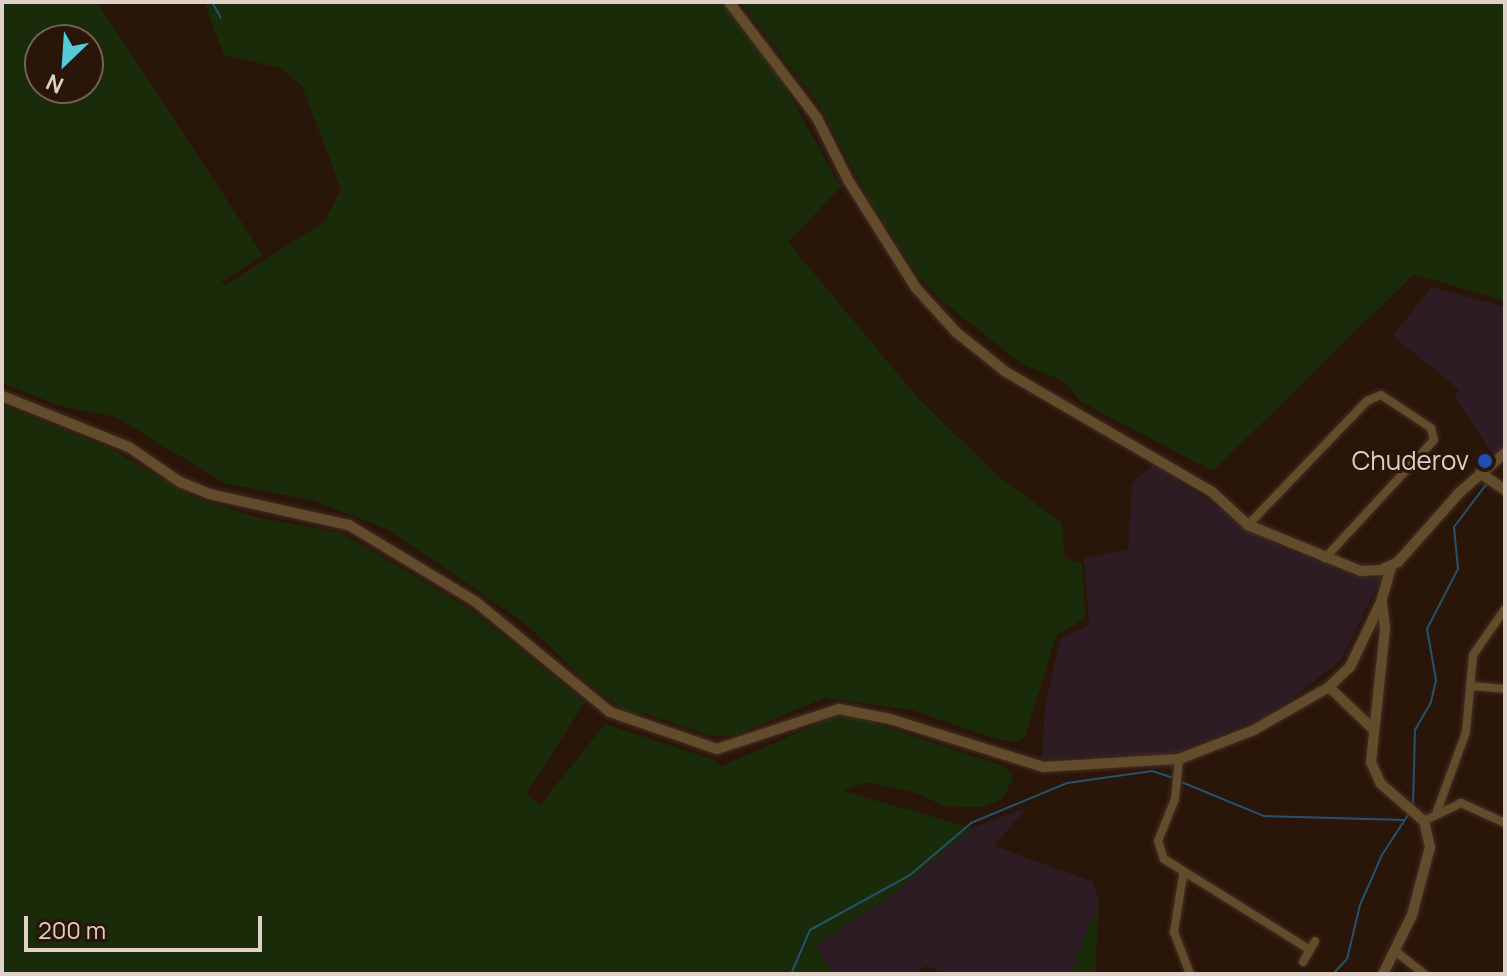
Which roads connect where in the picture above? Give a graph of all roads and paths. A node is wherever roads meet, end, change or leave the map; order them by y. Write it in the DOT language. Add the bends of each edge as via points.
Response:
graph roads {
  1 [pos="729,2"];
  2 [pos="2,396"];
  3 [pos="1505,455"];
  4 [pos="1483,475"];
  5 [pos="1501,487"];
  6 [pos="1248,525"];
  7 [pos="1325,558"];
  8 [pos="1391,567"];
  9 [pos="1382,601"];
  10 [pos="1505,609"];
  11 [pos="1472,686"];
  12 [pos="1329,687"];
  13 [pos="1505,689"];
  14 [pos="1374,730"];
  15 [pos="1179,759"];
  16 [pos="1437,811"];
  17 [pos="1424,821"];
  18 [pos="1505,823"];
  19 [pos="1183,875"];
  20 [pos="1315,941"];
  21 [pos="1310,950"];
  22 [pos="1395,951"];
  23 [pos="1303,962"];
  24 [pos="1190,974"];
  25 [pos="1383,974"];
  26 [pos="1424,974"];
  1 -- 6 [label="street" via="817,118 848,180 916,288 956,332 1006,372 1212,492"];
  2 -- 15 [label="street" via="129,447 180,482 209,494 324,517 361,531 476,602 610,712 696,745 733,747 839,709 1043,767"];
  3 -- 4 [label="street"];
  4 -- 5 [label="street"];
  4 -- 8 [label="street"];
  6 -- 7 [label="street"];
  6 -- 7 [label="street" via="1367,401 1381,395 1431,428 1434,440"];
  7 -- 8 [label="street" via="1361,571"];
  8 -- 9 [label="street"];
  9 -- 12 [label="street" via="1350,667"];
  9 -- 14 [label="street" via="1385,629"];
  10 -- 11 [label="street" via="1473,655"];
  11 -- 13 [label="street"];
  11 -- 16 [label="street" via="1466,732"];
  12 -- 14 [label="street"];
  12 -- 15 [label="street" via="1254,730"];
  14 -- 17 [label="street" via="1375,774"];
  15 -- 19 [label="street" via="1175,799 1158,841 1164,859"];
  16 -- 17 [label="street"];
  16 -- 18 [label="street" via="1461,803"];
  17 -- 22 [label="street" via="1430,847 1419,894"];
  19 -- 21 [label="street"];
  19 -- 24 [label="street" via="1174,932"];
  20 -- 21 [label="street"];
  21 -- 23 [label="street"];
  22 -- 25 [label="street"];
  22 -- 26 [label="street"];
}
